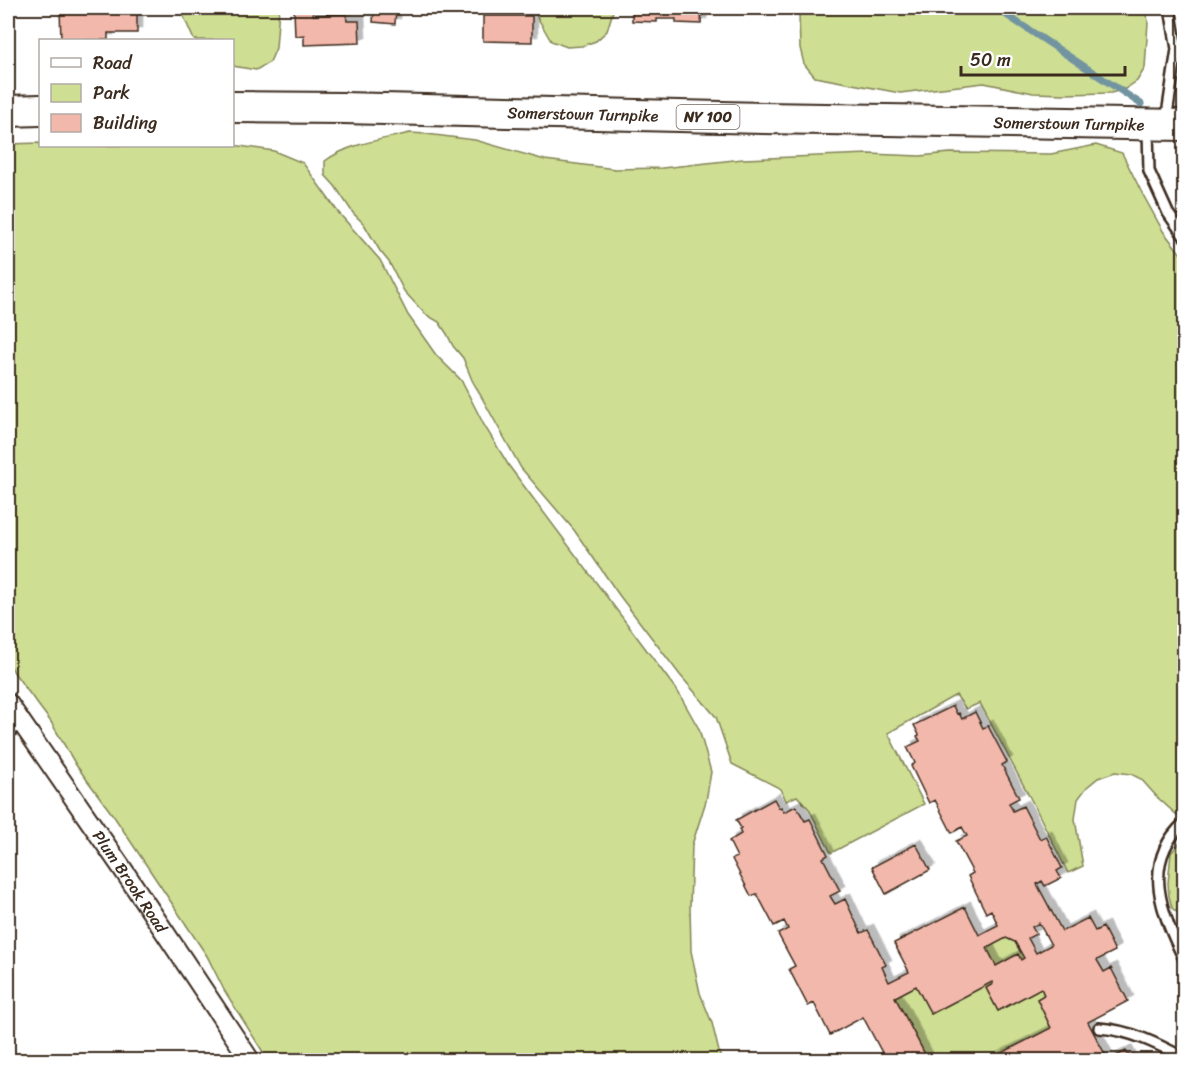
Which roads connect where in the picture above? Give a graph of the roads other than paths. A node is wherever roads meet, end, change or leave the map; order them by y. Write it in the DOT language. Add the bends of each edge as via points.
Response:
graph roads {
  1 [pos="1170,8"];
  2 [pos="234,107"];
  3 [pos="39,110"];
  4 [pos="8,111"];
  5 [pos="1166,125"];
  6 [pos="1185,236"];
  7 [pos="8,703"];
  8 [pos="14,728"];
  9 [pos="1185,823"];
  10 [pos="1185,959"];
  11 [pos="1099,1028"];
  12 [pos="1185,1058"];
  13 [pos="250,1060"];
  1 -- 5 [label="lane" via="1177,49"];
  2 -- 5 [label="main road, Somerstown Turnpike / NY 100"];
  3 -- 4 [label="main road"];
  5 -- 6 [label="lane" via="1149,171 1168,213"];
  7 -- 8 [label="street, Plum Brook Road"];
  8 -- 13 [label="street, Plum Brook Road" via="122,868"];
  9 -- 10 [label="lane" via="1167,843 1158,865 1164,916"];
  11 -- 12 [label="lane" via="1117,1029"];
}
